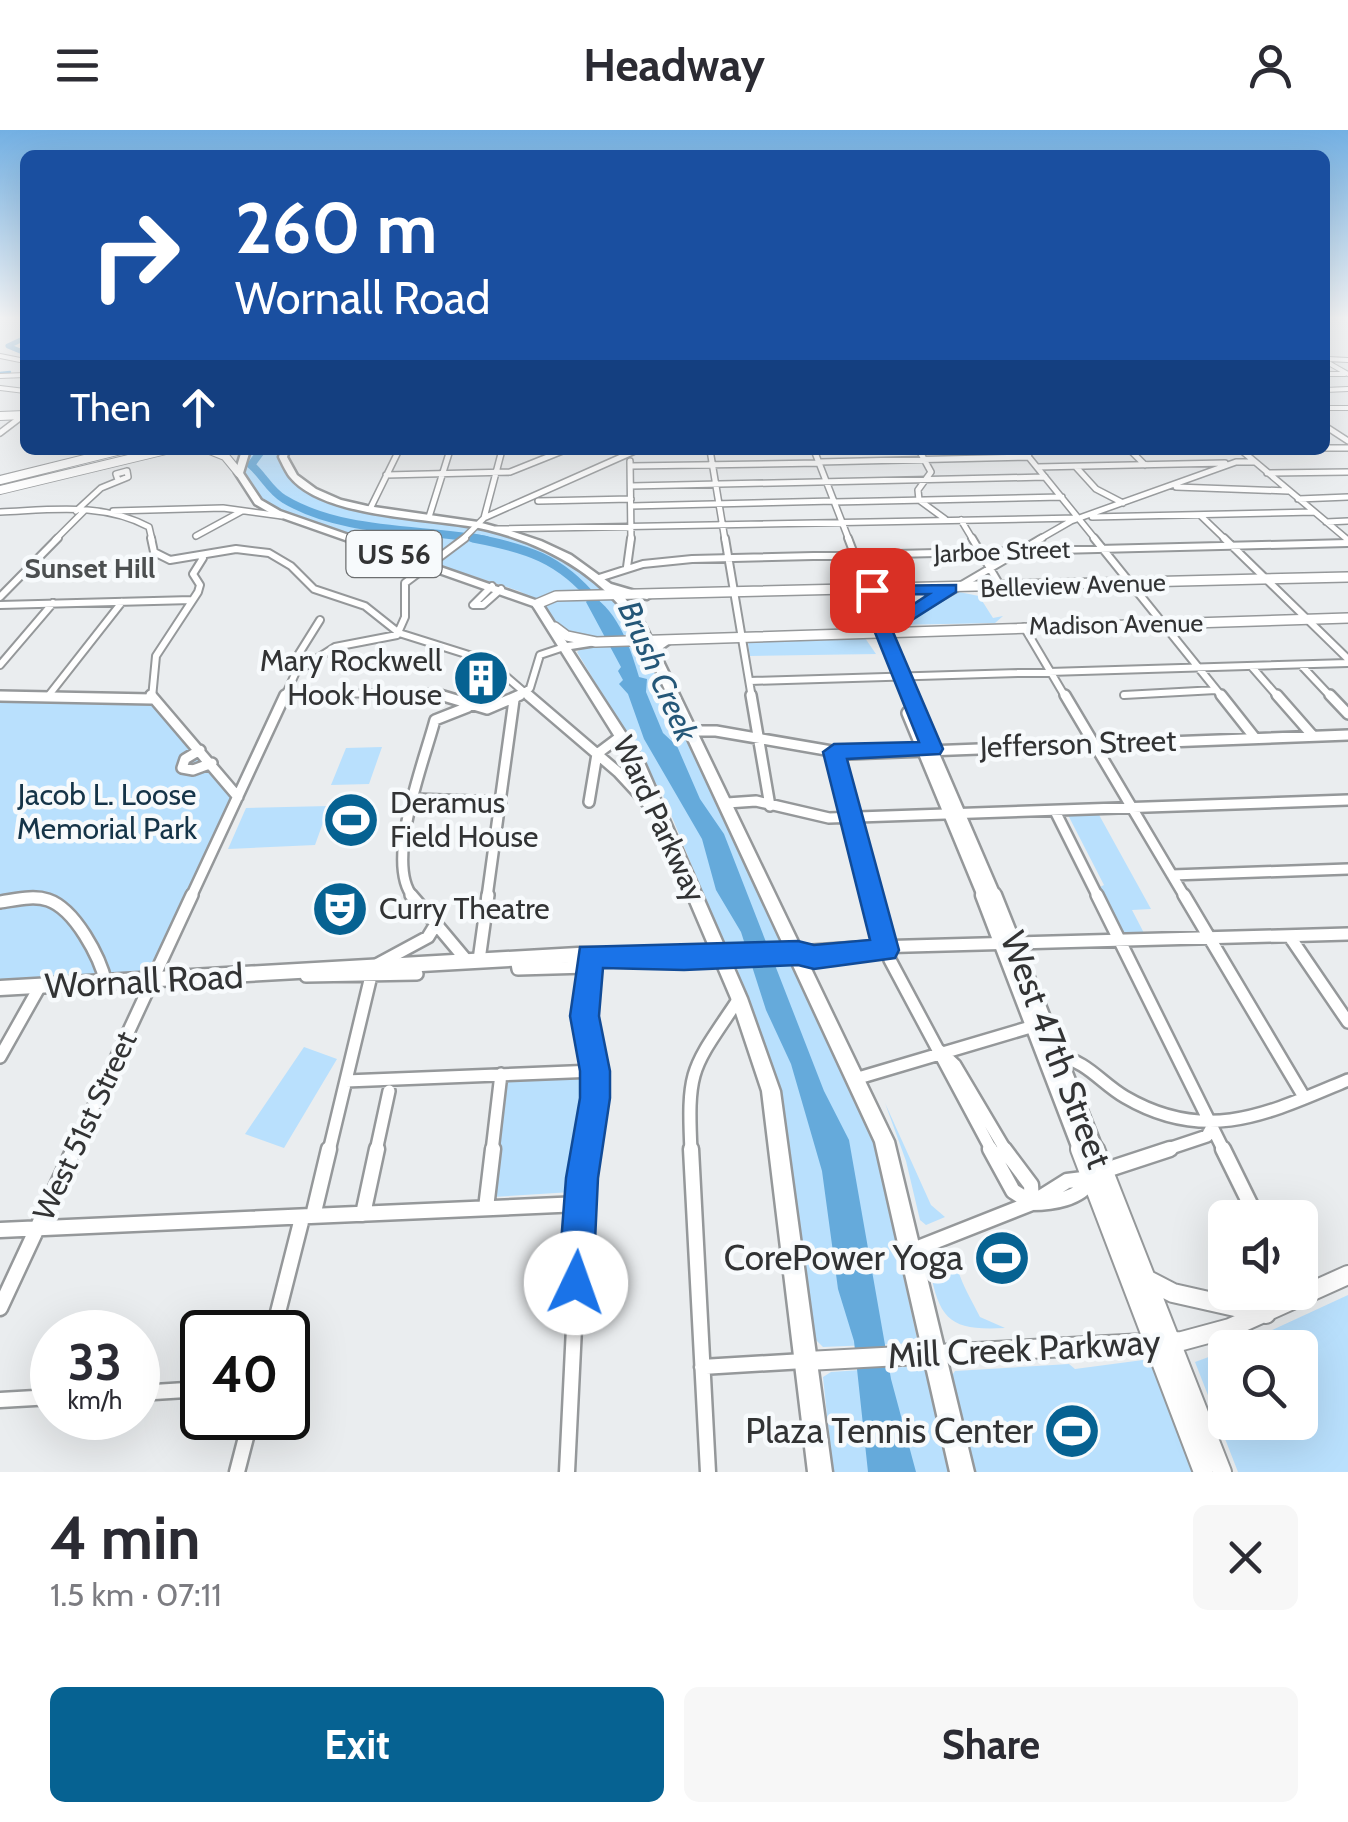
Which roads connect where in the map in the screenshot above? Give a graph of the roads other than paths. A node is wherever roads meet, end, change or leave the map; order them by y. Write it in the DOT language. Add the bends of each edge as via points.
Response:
graph roads {
  1 [pos="20,418"];
  2 [pos="0,433"];
  3 [pos="84,455"];
  4 [pos="145,455"];
  5 [pos="222,455"];
  6 [pos="242,455"];
  7 [pos="284,455"];
  8 [pos="396,455"];
  9 [pos="448,455"];
  10 [pos="501,455"];
  11 [pos="554,455"];
  12 [pos="626,455"];
  13 [pos="633,455"];
  14 [pos="711,455"];
  15 [pos="816,455"];
  16 [pos="922,455"];
  17 [pos="1027,455"];
  18 [pos="1135,455"];
  19 [pos="1246,455"];
  20 [pos="1030,458"];
  21 [pos="924,460"];
  22 [pos="819,462"];
  23 [pos="1254,462"];
  24 [pos="712,464"];
  25 [pos="1234,464"];
  26 [pos="1146,465"];
  27 [pos="631,466"];
  28 [pos="1038,467"];
  29 [pos="1076,467"];
  30 [pos="497,472"];
  31 [pos="1348,472"];
  32 [pos="238,473"];
  33 [pos="441,474"];
  34 [pos="1267,474"];
  35 [pos="386,475"];
  36 [pos="1045,477"];
  37 [pos="0,480"];
  38 [pos="118,480"];
  39 [pos="926,480"];
  40 [pos="826,482"];
  41 [pos="1186,482"];
  42 [pos="716,484"];
  43 [pos="631,486"];
  44 [pos="1170,487"];
  45 [pos="0,490"];
  46 [pos="1288,491"];
  47 [pos="1208,492"];
  48 [pos="1062,497"];
  49 [pos="1348,498"];
  50 [pos="1298,499"];
  51 [pos="919,500"];
  52 [pos="523,501"];
  53 [pos="258,502"];
  54 [pos="490,502"];
  55 [pos="631,502"];
  56 [pos="834,502"];
  57 [pos="1123,503"];
  58 [pos="719,504"];
  59 [pos="370,508"];
  60 [pos="138,509"];
  61 [pos="246,509"];
  62 [pos="80,511"];
  63 [pos="0,512"];
  64 [pos="98,512"];
  65 [pos="1314,512"];
  66 [pos="1200,515"];
  67 [pos="285,516"];
  68 [pos="128,517"];
  69 [pos="429,517"];
  70 [pos="1081,517"];
  71 [pos="948,520"];
  72 [pos="961,520"];
  73 [pos="842,522"];
  74 [pos="1326,522"];
  75 [pos="1348,522"];
  76 [pos="478,524"];
  77 [pos="723,526"];
  78 [pos="631,528"];
  79 [pos="530,534"];
  80 [pos="196,536"];
  81 [pos="1348,541"];
  82 [pos="1232,545"];
  83 [pos="1102,548"];
  84 [pos="1018,550"];
  85 [pos="980,551"];
  86 [pos="209,554"];
  87 [pos="855,554"];
  88 [pos="728,558"];
  89 [pos="170,560"];
  90 [pos="430,566"];
  91 [pos="988,566"];
  92 [pos="627,567"];
  93 [pos="193,574"];
  94 [pos="1348,577"];
  95 [pos="1267,580"];
  96 [pos="1130,583"];
  97 [pos="1001,587"];
  98 [pos="950,588"];
  99 [pos="602,589"];
  100 [pos="868,590"];
  101 [pos="735,593"];
  102 [pos="647,596"];
  103 [pos="0,597"];
  104 [pos="618,597"];
  105 [pos="192,600"];
  106 [pos="542,601"];
  107 [pos="122,602"];
  108 [pos="53,604"];
  109 [pos="0,605"];
  110 [pos="1348,618"];
  111 [pos="1307,619"];
  112 [pos="320,620"];
  113 [pos="380,620"];
  114 [pos="1163,623"];
  115 [pos="1024,626"];
  116 [pos="554,627"];
  117 [pos="883,630"];
  118 [pos="398,633"];
  119 [pos="844,635"];
  120 [pos="742,638"];
  121 [pos="367,639"];
  122 [pos="668,640"];
  123 [pos="649,641"];
  124 [pos="601,642"];
  125 [pos="581,644"];
  126 [pos="880,644"];
  127 [pos="564,646"];
  128 [pos="656,656"];
  129 [pos="1348,661"];
  130 [pos="574,662"];
  131 [pos="0,664"];
  132 [pos="1302,665"];
  133 [pos="1251,666"];
  134 [pos="1199,668"];
  135 [pos="296,672"];
  136 [pos="1052,672"];
  137 [pos="896,677"];
  138 [pos="750,680"];
  139 [pos="1216,690"];
  140 [pos="526,692"];
  141 [pos="50,695"];
  142 [pos="285,695"];
  143 [pos="442,695"];
  144 [pos="1124,695"];
  145 [pos="0,696"];
  146 [pos="152,699"];
  147 [pos="514,700"];
  148 [pos="468,707"];
  149 [pos="1348,714"];
  150 [pos="435,720"];
  151 [pos="691,731"];
  152 [pos="1348,735"];
  153 [pos="622,736"];
  154 [pos="1312,736"];
  155 [pos="760,738"];
  156 [pos="1255,738"];
  157 [pos="1094,744"];
  158 [pos="928,749"];
  159 [pos="200,750"];
  160 [pos="596,752"];
  161 [pos="834,752"];
  162 [pos="212,764"];
  163 [pos="247,776"];
  164 [pos="228,780"];
  165 [pos="238,797"];
  166 [pos="415,799"];
  167 [pos="1348,800"];
  168 [pos="500,802"];
  169 [pos="589,802"];
  170 [pos="727,804"];
  171 [pos="770,806"];
  172 [pos="1132,807"];
  173 [pos="1054,811"];
  174 [pos="957,814"];
  175 [pos="850,818"];
  176 [pos="666,825"];
  177 [pos="1348,869"];
  178 [pos="1172,875"];
  179 [pos="990,898"];
  180 [pos="0,902"];
  181 [pos="436,924"];
  182 [pos="1348,934"];
  183 [pos="1290,937"];
  184 [pos="1211,940"];
  185 [pos="1120,943"];
  186 [pos="1009,946"];
  187 [pos="886,950"];
  188 [pos="791,953"];
  189 [pos="730,957"];
  190 [pos="473,960"];
  191 [pos="588,961"];
  192 [pos="374,969"];
  193 [pos="417,974"];
  194 [pos="154,979"];
  195 [pos="106,983"];
  196 [pos="40,986"];
  197 [pos="0,988"];
  198 [pos="739,998"];
  199 [pos="1348,1022"];
  200 [pos="1039,1026"];
  201 [pos="940,1051"];
  202 [pos="0,1056"];
  203 [pos="1052,1057"];
  204 [pos="595,1071"];
  205 [pos="501,1074"];
  206 [pos="855,1079"];
  207 [pos="1348,1080"];
  208 [pos="346,1081"];
  209 [pos="389,1091"];
  210 [pos="1304,1098"];
  211 [pos="1212,1127"];
  212 [pos="1097,1175"];
  213 [pos="1249,1200"];
  214 [pos="1032,1203"];
  215 [pos="580,1204"];
  216 [pos="486,1208"];
  217 [pos="364,1214"];
  218 [pos="308,1217"];
  219 [pos="38,1228"];
  220 [pos="0,1230"];
  221 [pos="910,1252"];
  222 [pos="1348,1275"];
  223 [pos="1145,1279"];
  224 [pos="1318,1287"];
  225 [pos="0,1308"];
  226 [pos="280,1310"];
  227 [pos="1273,1310"];
  228 [pos="1266,1314"];
  229 [pos="1162,1342"];
  230 [pos="925,1355"];
  231 [pos="818,1360"];
  232 [pos="702,1368"];
  233 [pos="30,1398"];
  234 [pos="0,1400"];
  235 [pos="245,1440"];
  236 [pos="237,1472"];
  237 [pos="566,1472"];
  238 [pos="708,1472"];
  239 [pos="820,1472"];
  240 [pos="962,1472"];
  241 [pos="1204,1472"];
  242 [pos="1226,1472"];
  1 -- 2 [label="street"];
  3 -- 37 [label="main road"];
  4 -- 45 [label="main road"];
  5 -- 32 [label="main road"];
  6 -- 32 [label="highway"];
  7 -- 59 [label="highway, US 56" via="292,477 314,493"];
  8 -- 35 [label="street"];
  9 -- 33 [label="street"];
  10 -- 30 [label="street"];
  11 -- 30 [label="street"];
  12 -- 52 [label="street"];
  13 -- 27 [label="street"];
  14 -- 24 [label="street"];
  15 -- 22 [label="street, West 47th Street"];
  16 -- 21 [label="street"];
  17 -- 20 [label="street"];
  18 -- 26 [label="street"];
  19 -- 23 [label="street"];
  20 -- 21 [label="street"];
  20 -- 28 [label="street"];
  21 -- 22 [label="street"];
  21 -- 39 [label="street" via="931,472"];
  22 -- 24 [label="street"];
  22 -- 40 [label="street, West 47th Street"];
  23 -- 25 [label="street"];
  23 -- 34 [label="street"];
  24 -- 27 [label="street"];
  24 -- 42 [label="street"];
  25 -- 26 [label="street"];
  25 -- 41 [label="street"];
  26 -- 29 [label="street"];
  27 -- 43 [label="street"];
  28 -- 29 [label="street"];
  28 -- 36 [label="street"];
  29 -- 57 [label="street"];
  30 -- 33 [label="street"];
  30 -- 54 [label="street"];
  31 -- 34 [label="street"];
  32 -- 53 [label="highway, US 56"];
  33 -- 35 [label="street"];
  33 -- 69 [label="street"];
  34 -- 46 [label="street"];
  35 -- 59 [label="street"];
  36 -- 39 [label="street"];
  36 -- 48 [label="street"];
  38 -- 62 [label="street"];
  39 -- 40 [label="street"];
  39 -- 51 [label="street"];
  40 -- 42 [label="street"];
  40 -- 56 [label="street, West 47th Street"];
  41 -- 44 [label="street"];
  41 -- 47 [label="street"];
  42 -- 43 [label="street"];
  42 -- 58 [label="street"];
  43 -- 55 [label="street"];
  44 -- 47 [label="street"];
  44 -- 57 [label="street"];
  46 -- 47 [label="street"];
  46 -- 50 [label="street"];
  48 -- 51 [label="street"];
  48 -- 70 [label="street"];
  49 -- 50 [label="street"];
  50 -- 65 [label="street"];
  51 -- 56 [label="street"];
  51 -- 71 [label="street"];
  52 -- 54 [label="street"];
  52 -- 55 [label="street"];
  52 -- 76 [label="street"];
  53 -- 61 [label="street"];
  53 -- 67 [label="highway, US 56"];
  54 -- 76 [label="street"];
  55 -- 58 [label="street"];
  55 -- 78 [label="street"];
  56 -- 58 [label="street"];
  56 -- 73 [label="street, West 47th Street"];
  57 -- 70 [label="street"];
  58 -- 77 [label="street"];
  59 -- 69 [label="highway, US 56"];
  60 -- 61 [label="street"];
  60 -- 64 [label="street"];
  60 -- 68 [label="street"];
  61 -- 67 [label="street"];
  61 -- 80 [label="street"];
  62 -- 63 [label="street"];
  62 -- 64 [label="street"];
  62 -- 103 [label="street"];
  64 -- 68 [label="street"];
  65 -- 66 [label="street"];
  65 -- 74 [label="street"];
  66 -- 70 [label="street"];
  66 -- 82 [label="street"];
  67 -- 90 [label="highway, US 56"];
  68 -- 89 [label="street" via="149,527 154,552"];
  69 -- 76 [label="highway, US 56"];
  70 -- 72 [label="street"];
  70 -- 83 [label="street"];
  70 -- 84 [label="street"];
  71 -- 72 [label="street"];
  71 -- 73 [label="street"];
  72 -- 85 [label="street"];
  73 -- 77 [label="street"];
  73 -- 87 [label="street, West 47th Street"];
  74 -- 75 [label="street"];
  74 -- 81 [label="street"];
  76 -- 79 [label="highway, US 56"];
  76 -- 90 [label="street"];
  77 -- 78 [label="street"];
  77 -- 88 [label="street"];
  78 -- 79 [label="street"];
  78 -- 92 [label="street"];
  79 -- 99 [label="highway, US 56"];
  81 -- 82 [label="street, Jarboe Street"];
  82 -- 83 [label="street, Jarboe Street"];
  82 -- 95 [label="street"];
  83 -- 84 [label="street, Jarboe Street"];
  83 -- 96 [label="street"];
  84 -- 85 [label="street, Jarboe Street"];
  84 -- 91 [label="street"];
  85 -- 87 [label="street, Jarboe Street"];
  85 -- 91 [label="street"];
  86 -- 89 [label="street"];
  86 -- 93 [label="street"];
  86 -- 113 [label="street" via="269,553 314,589 365,606"];
  87 -- 88 [label="street, Jarboe Street"];
  87 -- 100 [label="street, West 47th Street"];
  88 -- 92 [label="street, Jarboe Street"];
  88 -- 101 [label="street"];
  89 -- 93 [label="street"];
  90 -- 106 [label="highway, US 56"];
  90 -- 118 [label="street" via="403,586 405,617"];
  91 -- 97 [label="street"];
  91 -- 98 [label="street"];
  92 -- 99 [label="street, Jarboe Street"];
  93 -- 105 [label="street" via="200,585"];
  94 -- 95 [label="main road, Belleview Avenue"];
  95 -- 96 [label="main road, Belleview Avenue"];
  95 -- 111 [label="street"];
  96 -- 97 [label="main road, Belleview Avenue"];
  96 -- 114 [label="street"];
  97 -- 98 [label="main road, Belleview Avenue"];
  98 -- 100 [label="main road, Belleview Avenue"];
  98 -- 117 [label="street"];
  99 -- 102 [label="highway, US 56"];
  99 -- 104 [label="highway"];
  99 -- 106 [label="main road"];
  100 -- 101 [label="main road, Belleview Avenue / US 56"];
  100 -- 117 [label="main road, West 47th Street"];
  101 -- 102 [label="main road, Belleview Avenue / US 56"];
  101 -- 120 [label="street"];
  102 -- 104 [label="main road, Belleview Avenue"];
  104 -- 123 [label="highway"];
  105 -- 107 [label="street"];
  105 -- 146 [label="street" via="153,661"];
  106 -- 116 [label="highway, Ward Parkway"];
  107 -- 108 [label="street"];
  107 -- 141 [label="street"];
  108 -- 109 [label="street"];
  108 -- 131 [label="street"];
  110 -- 111 [label="main road, Madison Avenue"];
  111 -- 114 [label="main road, Madison Avenue"];
  111 -- 129 [label="street"];
  112 -- 135 [label="street, West 51st Street" via="295,660"];
  113 -- 118 [label="street"];
  113 -- 121 [label="street"];
  114 -- 115 [label="main road, Madison Avenue"];
  114 -- 134 [label="street"];
  115 -- 117 [label="main road, Madison Avenue"];
  115 -- 136 [label="street"];
  116 -- 124 [label="main road"];
  116 -- 127 [label="highway, Ward Parkway"];
  117 -- 119 [label="main road, Madison Avenue"];
  117 -- 126 [label="main road"];
  117 -- 137 [label="main road, West 47th Street"];
  118 -- 121 [label="street"];
  118 -- 140 [label="street" via="478,656"];
  119 -- 120 [label="main road"];
  119 -- 126 [label="main road"];
  120 -- 122 [label="main road"];
  120 -- 138 [label="street"];
  121 -- 135 [label="street" via="326,650"];
  122 -- 123 [label="main road"];
  122 -- 128 [label="highway"];
  123 -- 124 [label="main road"];
  123 -- 128 [label="highway"];
  124 -- 125 [label="highway"];
  125 -- 127 [label="highway"];
  125 -- 130 [label="highway"];
  126 -- 137 [label="main road, West 47th Street"];
  127 -- 130 [label="highway, Ward Parkway"];
  127 -- 140 [label="street" via="537,658"];
  128 -- 151 [label="highway"];
  129 -- 132 [label="street"];
  130 -- 153 [label="highway, Ward Parkway"];
  132 -- 133 [label="street"];
  132 -- 149 [label="street"];
  133 -- 134 [label="street"];
  133 -- 154 [label="street"];
  134 -- 136 [label="street"];
  134 -- 139 [label="street"];
  135 -- 142 [label="street, West 51st Street"];
  136 -- 137 [label="street"];
  136 -- 157 [label="street"];
  137 -- 138 [label="street"];
  137 -- 158 [label="main road, West 47th Street"];
  138 -- 155 [label="street"];
  139 -- 144 [label="street"];
  139 -- 156 [label="street"];
  140 -- 147 [label="street"];
  140 -- 160 [label="street"];
  141 -- 145 [label="street"];
  141 -- 146 [label="street"];
  142 -- 143 [label="street"];
  142 -- 163 [label="street, West 51st Street"];
  143 -- 148 [label="street"];
  143 -- 150 [label="street"];
  146 -- 159 [label="street"];
  147 -- 148 [label="street"];
  147 -- 168 [label="street"];
  148 -- 150 [label="street"];
  150 -- 166 [label="street"];
  151 -- 155 [label="street, Jefferson Street"];
  151 -- 170 [label="highway"];
  152 -- 154 [label="street, Jefferson Street"];
  153 -- 160 [label="street"];
  153 -- 176 [label="highway, Ward Parkway"];
  154 -- 156 [label="street, Jefferson Street"];
  155 -- 161 [label="street, Jefferson Street"];
  155 -- 171 [label="street"];
  156 -- 157 [label="street, Jefferson Street"];
  157 -- 158 [label="street, Jefferson Street"];
  157 -- 172 [label="street"];
  158 -- 161 [label="street, Jefferson Street"];
  158 -- 174 [label="main road, West 47th Street"];
  159 -- 162 [label="street"];
  159 -- 162 [label="street" via="182,768"];
  160 -- 169 [label="street"];
  160 -- 176 [label="street"];
  161 -- 175 [label="street"];
  162 -- 164 [label="street"];
  163 -- 164 [label="street"];
  163 -- 165 [label="street, West 51st Street"];
  164 -- 165 [label="street"];
  165 -- 194 [label="street, West 51st Street"];
  166 -- 168 [label="street"];
  166 -- 181 [label="street" via="402,874"];
  167 -- 172 [label="street"];
  168 -- 190 [label="street"];
  170 -- 171 [label="street"];
  170 -- 188 [label="highway"];
  171 -- 175 [label="street"];
  172 -- 173 [label="street"];
  172 -- 178 [label="street"];
  173 -- 174 [label="street"];
  173 -- 185 [label="street"];
  174 -- 175 [label="street"];
  174 -- 179 [label="main road, West 47th Street"];
  174 -- 179 [label="main road, West 47th Street" via="978,883"];
  175 -- 187 [label="street"];
  176 -- 189 [label="highway, Ward Parkway"];
  177 -- 178 [label="street"];
  178 -- 184 [label="street"];
  179 -- 186 [label="main road, West 47th Street"];
  179 -- 186 [label="main road, West 47th Street" via="1002,913"];
  180 -- 195 [label="street" via="54,903 98,960"];
  181 -- 190 [label="street"];
  181 -- 192 [label="street" via="428,937"];
  182 -- 183 [label="street"];
  183 -- 184 [label="street"];
  183 -- 199 [label="street"];
  184 -- 185 [label="street"];
  184 -- 210 [label="street"];
  185 -- 186 [label="street"];
  185 -- 211 [label="street"];
  186 -- 187 [label="street"];
  186 -- 200 [label="main road, West 47th Street"];
  187 -- 188 [label="street"];
  187 -- 201 [label="street"];
  188 -- 189 [label="street"];
  188 -- 206 [label="highway"];
  189 -- 191 [label="main road, Wornall Road"];
  189 -- 198 [label="highway, Ward Parkway"];
  190 -- 191 [label="main road, Wornall Road"];
  190 -- 192 [label="main road, Wornall Road"];
  191 -- 204 [label="street" via="585,1016"];
  192 -- 193 [label="street, Wornall Road"];
  192 -- 194 [label="main road, Wornall Road"];
  192 -- 208 [label="street"];
  194 -- 195 [label="main road, Wornall Road"];
  194 -- 219 [label="street, West 51st Street"];
  195 -- 196 [label="main road, Wornall Road"];
  196 -- 197 [label="main road, Wornall Road"];
  196 -- 202 [label="street"];
  198 -- 231 [label="highway, Ward Parkway" via="771,1091"];
  198 -- 232 [label="street" via="688,1085"];
  200 -- 201 [label="street"];
  200 -- 203 [label="main road, West 47th Street"];
  201 -- 206 [label="street"];
  201 -- 214 [label="street" via="1013,1191"];
  203 -- 211 [label="street" via="1074,1059 1146,1110"];
  203 -- 212 [label="main road, West 47th Street"];
  204 -- 205 [label="street"];
  204 -- 215 [label="street"];
  205 -- 208 [label="street"];
  205 -- 216 [label="street"];
  206 -- 221 [label="highway" via="891,1161"];
  207 -- 210 [label="street"];
  208 -- 218 [label="street"];
  209 -- 217 [label="street"];
  210 -- 211 [label="street"];
  211 -- 212 [label="street" via="1207,1136"];
  211 -- 213 [label="street"];
  212 -- 214 [label="street" via="1086,1189 1053,1203"];
  212 -- 223 [label="main road, West 47th Street"];
  212 -- 229 [label="main road, West 47th Street"];
  214 -- 221 [label="street"];
  215 -- 216 [label="street"];
  215 -- 237 [label="street"];
  216 -- 217 [label="street"];
  217 -- 218 [label="street"];
  218 -- 219 [label="street"];
  218 -- 226 [label="street"];
  219 -- 220 [label="street"];
  219 -- 225 [label="street, West 51st Street"];
  221 -- 230 [label="highway"];
  222 -- 224 [label="main road, Mill Creek Parkway"];
  223 -- 228 [label="main road" via="1173,1293"];
  223 -- 229 [label="main road, West 47th Street"];
  227 -- 228 [label="main road, Mill Creek Parkway"];
  228 -- 229 [label="main road, Mill Creek Parkway"];
  229 -- 230 [label="main road, Mill Creek Parkway"];
  229 -- 241 [label="main road, West 47th Street"];
  229 -- 242 [label="main road, West 47th Street"];
  230 -- 231 [label="main road, Mill Creek Parkway"];
  230 -- 240 [label="highway"];
  231 -- 232 [label="street"];
  231 -- 239 [label="highway, Ward Parkway"];
  232 -- 238 [label="street"];
  233 -- 234 [label="street"];
  235 -- 236 [label="street"];
}
